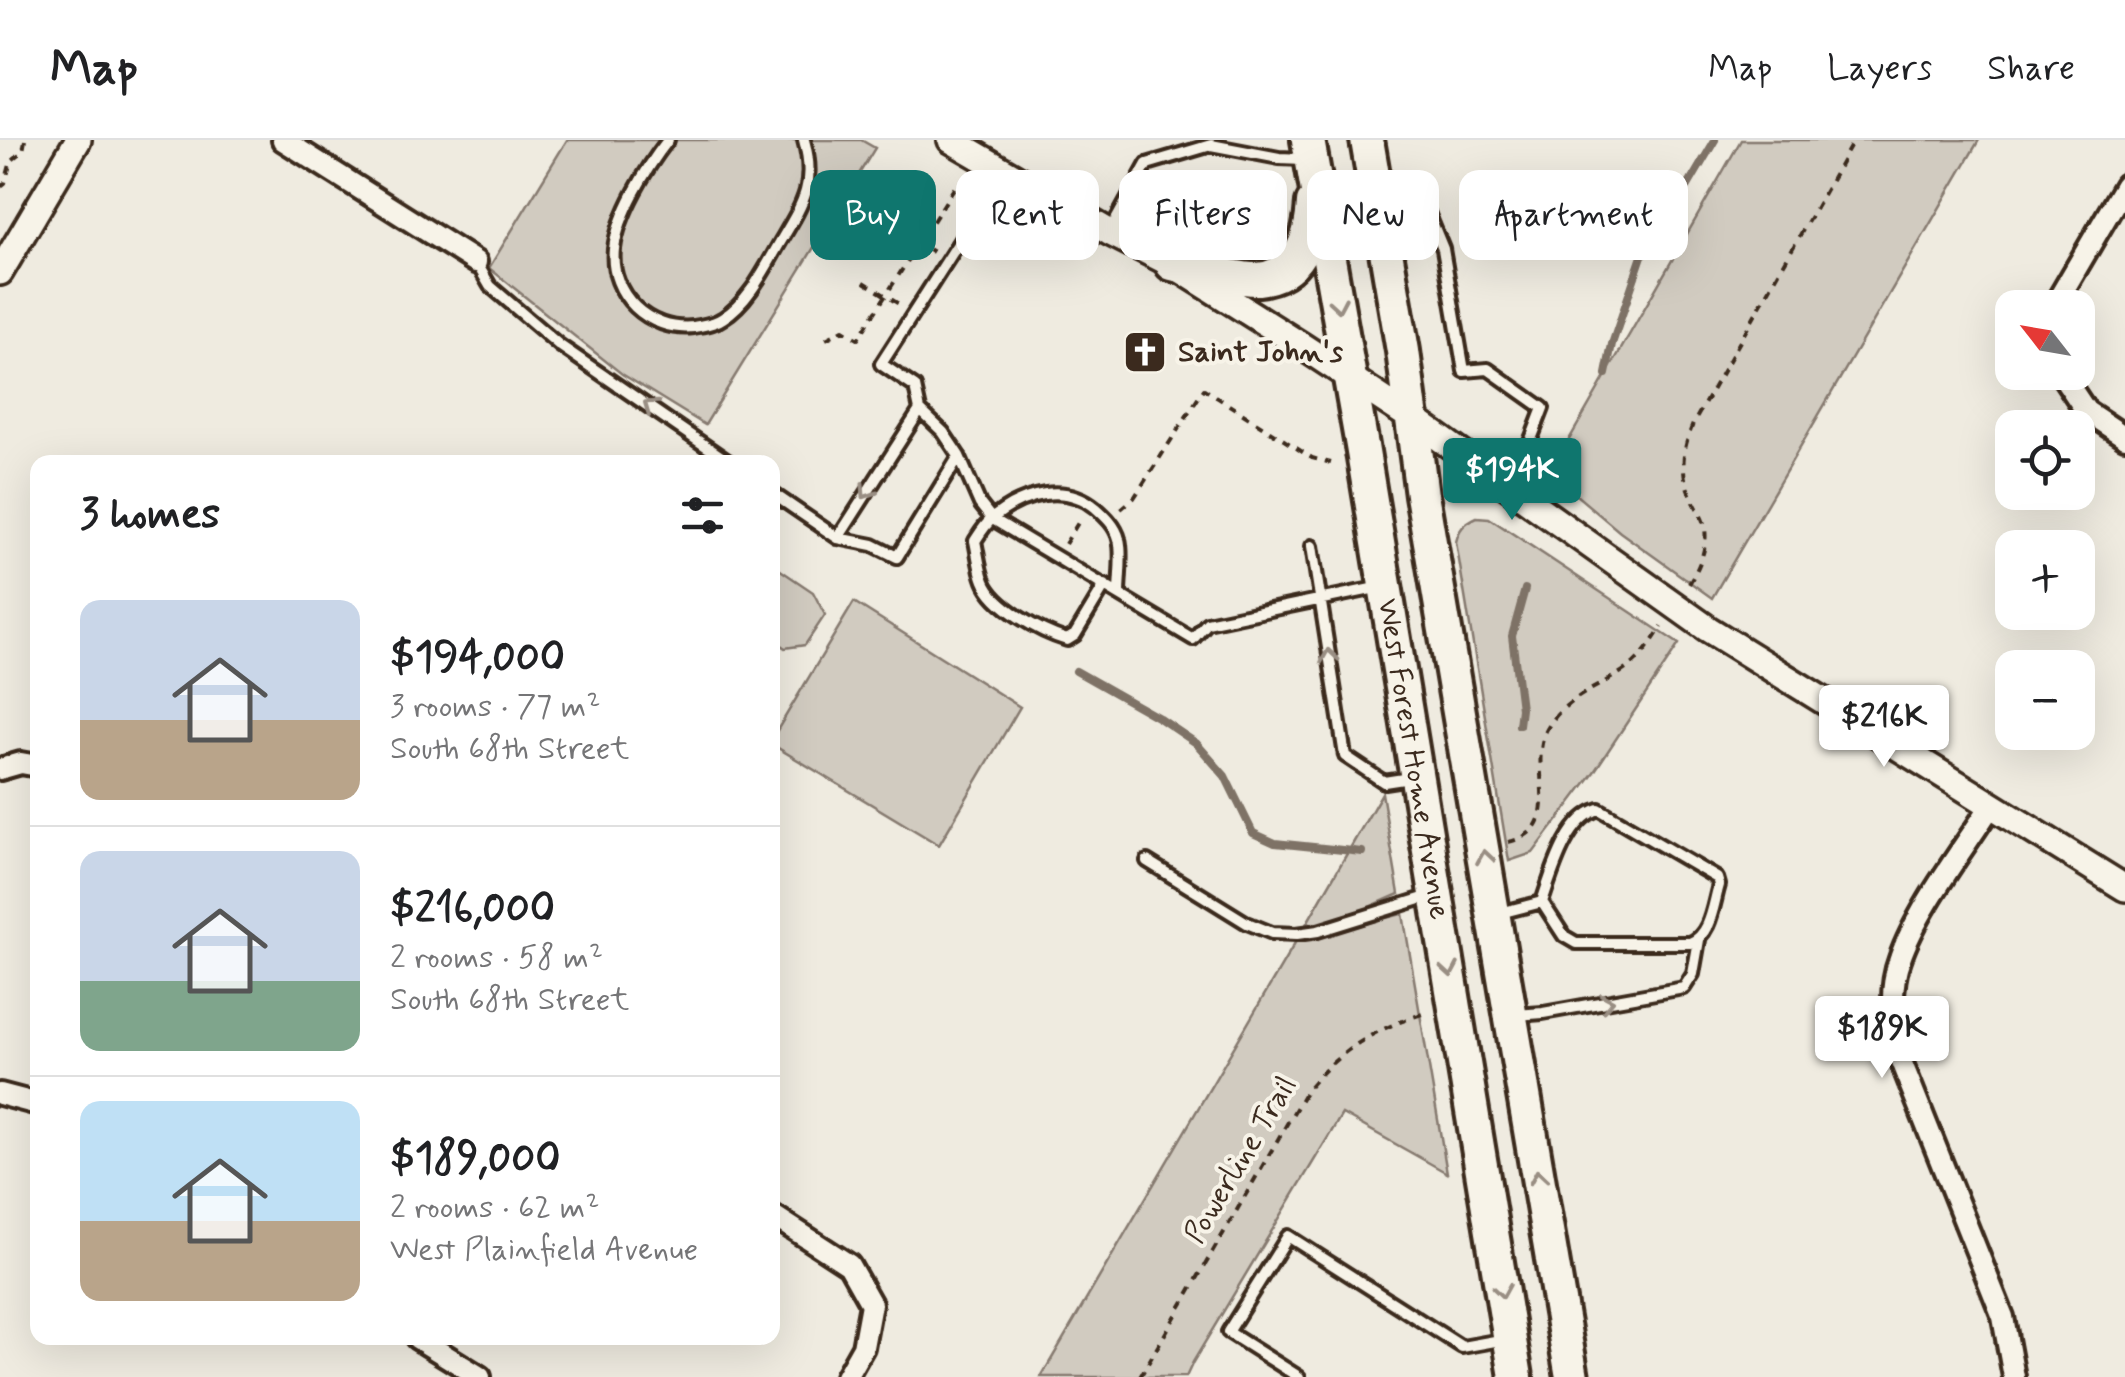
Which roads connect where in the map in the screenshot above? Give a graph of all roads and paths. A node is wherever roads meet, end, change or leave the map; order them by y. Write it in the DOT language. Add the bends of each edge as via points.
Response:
graph roads {
  1 [pos="25,140"];
  2 [pos="78,140"];
  3 [pos="283,140"];
  4 [pos="668,140"];
  5 [pos="804,140"];
  6 [pos="951,140"];
  7 [pos="1367,140"];
  8 [pos="1854,140"];
  9 [pos="1210,142"];
  10 [pos="1311,158"];
  11 [pos="1001,170"];
  12 [pos="1373,170"];
  13 [pos="956,185"];
  14 [pos="2125,185"];
  15 [pos="0,187"];
  16 [pos="936,216"];
  17 [pos="1099,226"];
  18 [pos="1109,232"];
  19 [pos="1439,239"];
  20 [pos="956,249"];
  21 [pos="936,254"];
  22 [pos="908,260"];
  23 [pos="1388,260"];
  24 [pos="476,262"];
  25 [pos="948,262"];
  26 [pos="1172,264"];
  27 [pos="0,272"];
  28 [pos="864,282"];
  29 [pos="2064,290"];
  30 [pos="886,296"];
  31 [pos="914,314"];
  32 [pos="826,340"];
  33 [pos="1350,377"];
  34 [pos="2072,390"];
  35 [pos="920,410"];
  36 [pos="1414,419"];
  37 [pos="2125,437"];
  38 [pos="720,455"];
  39 [pos="959,456"];
  40 [pos="1330,463"];
  41 [pos="1512,490"];
  42 [pos="780,498"];
  43 [pos="1090,503"];
  44 [pos="1121,509"];
  45 [pos="992,518"];
  46 [pos="838,538"];
  47 [pos="1312,546"];
  48 [pos="1057,556"];
  49 [pos="1105,585"];
  50 [pos="1384,586"];
  51 [pos="1120,594"];
  52 [pos="1320,600"];
  53 [pos="1675,605"];
  54 [pos="1416,778"];
  55 [pos="1992,804"];
  56 [pos="1514,841"];
  57 [pos="1147,861"];
  58 [pos="2125,888"];
  59 [pos="1436,894"];
  60 [pos="1542,902"];
  61 [pos="1494,915"];
  62 [pos="1699,940"];
  63 [pos="1426,1013"];
  64 [pos="1510,1016"];
  65 [pos="0,1094"];
  66 [pos="30,1102"];
  67 [pos="780,1219"];
  68 [pos="1510,1338"];
  69 [pos="428,1345"];
  70 [pos="480,1377"];
  71 [pos="846,1377"];
  72 [pos="1140,1377"];
  73 [pos="1299,1377"];
  74 [pos="1516,1377"];
  75 [pos="1572,1377"];
  76 [pos="2014,1377"];
  1 -- 15 [label="path"];
  2 -- 27 [label="street"];
  3 -- 24 [label="street"];
  4 -- 5 [label="lane" via="624,217 614,269 635,308 650,320 686,328 722,319 758,280 806,194 811,174"];
  6 -- 11 [label="street"];
  7 -- 12 [label="main road, West Forest Home Avenue"];
  8 -- 53 [label="path" via="1693,424 1684,474 1706,534 1697,571"];
  9 -- 10 [label="lane" via="1278,158"];
  9 -- 18 [label="lane" via="1147,164"];
  10 -- 26 [label="main road" via="1312,227 1290,266 1256,279"];
  10 -- 33 [label="main road, West Forest Home Avenue, one-way"];
  13 -- 16 [label="path"];
  14 -- 29 [label="street"];
  17 -- 18 [label="street"];
  18 -- 26 [label="street"];
  19 -- 41 [label="lane" via="1464,372 1488,370 1544,408"];
  20 -- 25 [label="lane"];
  21 -- 25 [label="path"];
  22 -- 30 [label="path"];
  23 -- 36 [label="main road, West Forest Home Avenue"];
  38 -- 24 [label="lane, one-way" via="559,345 490,286"];
  25 -- 31 [label="lane"];
  26 -- 33 [label="street"];
  28 -- 30 [label="path"];
  30 -- 31 [label="path"];
  30 -- 32 [label="path" via="858,339 843,330"];
  31 -- 35 [label="lane" via="881,364 915,386"];
  33 -- 36 [label="street"];
  33 -- 50 [label="main road, West Forest Home Avenue"];
  34 -- 37 [label="street" via="2086,411"];
  35 -- 39 [label="lane"];
  35 -- 46 [label="lane, one-way"];
  36 -- 41 [label="street"];
  61 -- 36 [label="main road, West Forest Home Avenue, one-way"];
  39 -- 45 [label="lane"];
  39 -- 46 [label="lane" via="897,558"];
  40 -- 44 [label="path" via="1204,389"];
  41 -- 53 [label="street"];
  42 -- 46 [label="lane"];
  43 -- 45 [label="lane" via="1054,492 1028,497"];
  43 -- 48 [label="path"];
  43 -- 51 [label="lane" via="1119,538"];
  45 -- 48 [label="lane"];
  45 -- 49 [label="lane" via="975,542 984,582 996,600 1048,634 1067,640 1075,635"];
  47 -- 52 [label="lane"];
  48 -- 49 [label="lane"];
  49 -- 51 [label="lane"];
  50 -- 52 [label="lane"];
  50 -- 54 [label="main road, West Forest Home Avenue"];
  51 -- 52 [label="lane" via="1193,639 1207,623"];
  54 -- 52 [label="lane, one-way" via="1384,782 1345,756"];
  53 -- 55 [label="street"];
  53 -- 56 [label="path" via="1637,660 1552,722 1540,751 1541,816"];
  54 -- 59 [label="main road, West Forest Home Avenue"];
  55 -- 58 [label="street"];
  55 -- 76 [label="street" via="1919,918 1899,960 1891,1010 1897,1051 2003,1317"];
  57 -- 59 [label="lane" via="1272,933 1318,931"];
  59 -- 68 [label="main road, West Forest Home Avenue, one-way"];
  60 -- 61 [label="lane"];
  60 -- 62 [label="lane" via="1576,943"];
  60 -- 62 [label="lane" via="1572,832 1599,809 1717,878"];
  61 -- 64 [label="main road, West Forest Home Avenue"];
  64 -- 62 [label="lane, one-way" via="1684,988"];
  63 -- 72 [label="path, Powerline Trail" via="1349,1048 1306,1090"];
  75 -- 64 [label="main road, West Forest Home Avenue, one-way"];
  65 -- 66 [label="street"];
  67 -- 71 [label="street" via="850,1265 871,1304 863,1347"];
  68 -- 73 [label="lane" via="1462,1347 1288,1236 1228,1332"];
  68 -- 74 [label="main road, West Forest Home Avenue"];
  69 -- 70 [label="street"];
}
